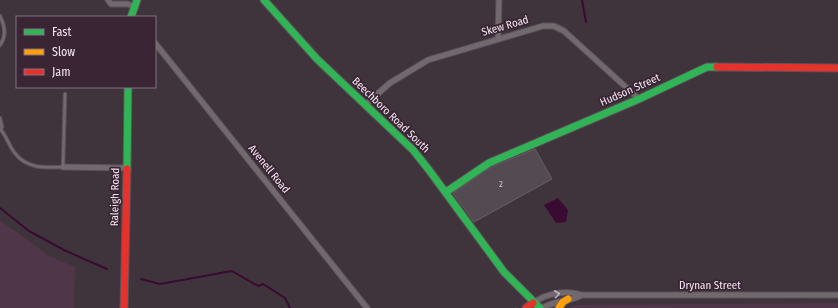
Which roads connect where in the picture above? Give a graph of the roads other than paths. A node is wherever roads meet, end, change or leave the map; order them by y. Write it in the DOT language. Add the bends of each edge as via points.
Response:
graph roads {
  1 [pos="264,0"];
  2 [pos="498,0"];
  3 [pos="110,2"];
  4 [pos="135,3"];
  5 [pos="0,16"];
  6 [pos="131,16"];
  7 [pos="498,38"];
  8 [pos="156,44"];
  9 [pos="0,45"];
  10 [pos="838,68"];
  11 [pos="128,88"];
  12 [pos="65,94"];
  13 [pos="639,99"];
  14 [pos="366,104"];
  15 [pos="0,118"];
  16 [pos="0,130"];
  17 [pos="63,167"];
  18 [pos="127,168"];
  19 [pos="446,192"];
  20 [pos="582,295"];
  21 [pos="838,295"];
  22 [pos="568,299"];
  23 [pos="533,303"];
  24 [pos="124,308"];
  25 [pos="367,308"];
  26 [pos="526,308"];
  27 [pos="541,308"];
  28 [pos="559,308"];
  1 -- 14 [label="street, Beechboro Road South" via="304,46"];
  2 -- 7 [label="street"];
  3 -- 4 [label="street"];
  4 -- 6 [label="street"];
  5 -- 9 [label="lane" via="5,34"];
  7 -- 13 [label="street, Skew Road" via="543,26 554,26 574,39"];
  7 -- 14 [label="street, Skew Road" via="423,63 390,83"];
  8 -- 25 [label="street, Avenell Road"];
  10 -- 13 [label="street, Hudson Street" via="707,67"];
  11 -- 18 [label="street, Raleigh Road"];
  12 -- 17 [label="lane"];
  13 -- 19 [label="street, Hudson Street" via="489,163"];
  14 -- 19 [label="street, Beechboro Road South" via="413,150"];
  15 -- 16 [label="lane"];
  16 -- 17 [label="lane" via="14,152 29,165"];
  17 -- 18 [label="street"];
  18 -- 24 [label="street, Raleigh Road"];
  19 -- 23 [label="street, Beechboro Road South" via="487,252 517,289"];
  20 -- 21 [label="street, Drynan Street"];
  20 -- 22 [label="street, Drynan Street"];
  23 -- 20 [label="street, Drynan Street, one-way" via="555,293"];
  22 -- 27 [label="street, Drynan Street"];
  22 -- 28 [label="street"];
  23 -- 26 [label="street"];
  23 -- 27 [label="street, Beechboro Road South"];
}
